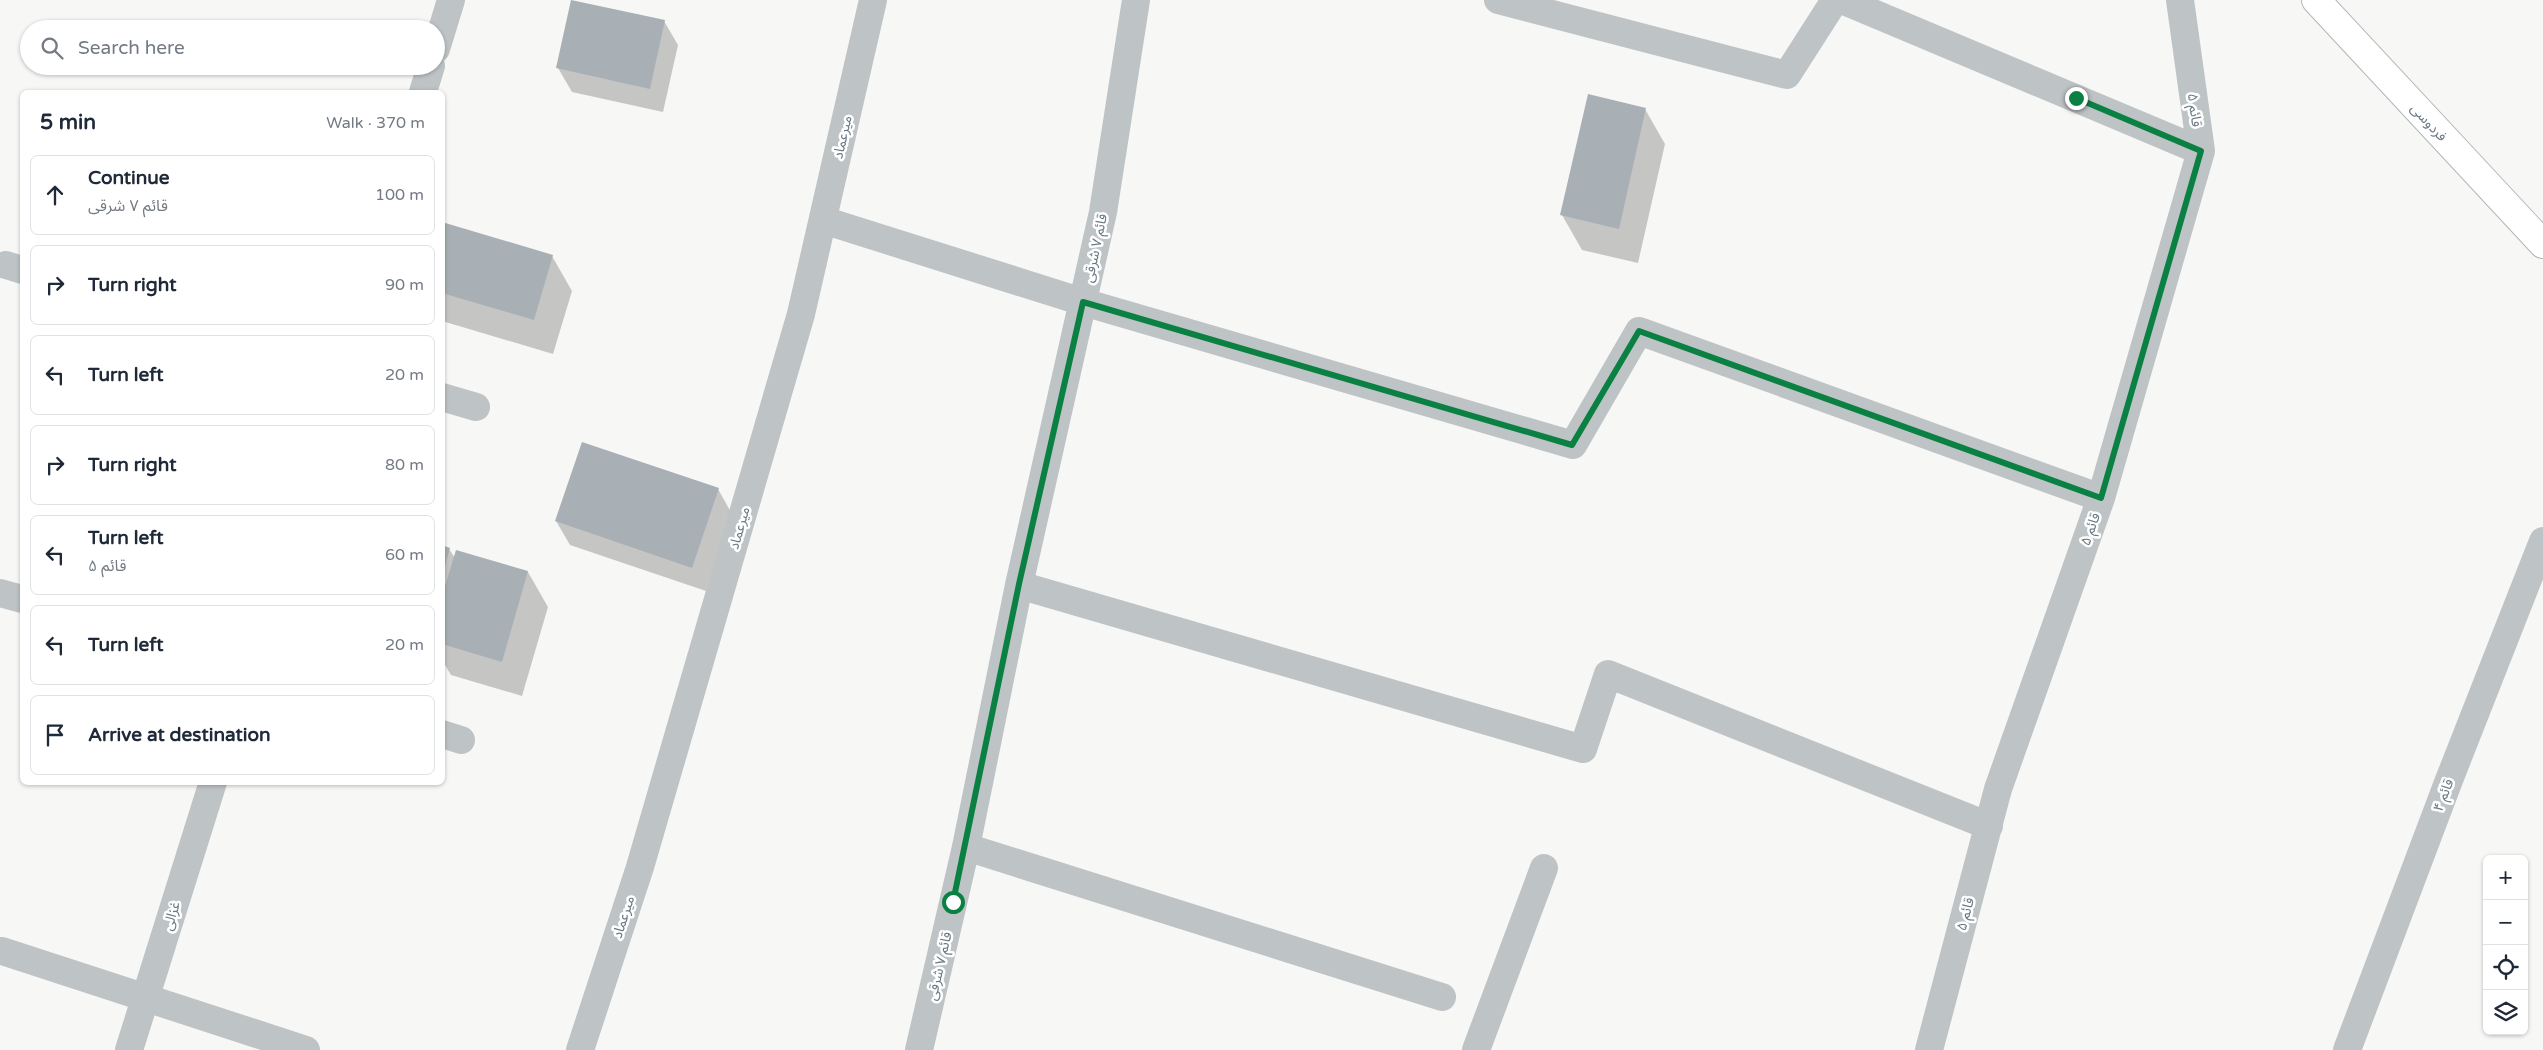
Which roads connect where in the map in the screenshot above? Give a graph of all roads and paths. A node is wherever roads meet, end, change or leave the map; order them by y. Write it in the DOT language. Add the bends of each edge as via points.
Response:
graph roads {
  1 [pos="451,0"];
  2 [pos="873,0"];
  3 [pos="1136,0"];
  4 [pos="1498,0"];
  5 [pos="1835,0"];
  6 [pos="1842,0"];
  7 [pos="2180,0"];
  8 [pos="2316,0"];
  9 [pos="445,20"];
  10 [pos="428,75"];
  11 [pos="424,90"];
  12 [pos="2201,151"];
  13 [pos="823,220"];
  14 [pos="2543,244"];
  15 [pos="1083,302"];
  16 [pos="445,398"];
  17 [pos="476,407"];
  18 [pos="2101,498"];
  19 [pos="2543,542"];
  20 [pos="1019,584"];
  21 [pos="0,593"];
  22 [pos="20,599"];
  23 [pos="211,785"];
  24 [pos="1989,826"];
  25 [pos="966,847"];
  26 [pos="1544,868"];
  27 [pos="2,951"];
  28 [pos="1442,997"];
  29 [pos="145,999"];
  30 [pos="129,1050"];
  31 [pos="306,1050"];
  32 [pos="580,1050"];
  33 [pos="919,1050"];
  34 [pos="1476,1050"];
  35 [pos="1929,1050"];
  36 [pos="2347,1050"];
  1 -- 9 [label="street"];
  2 -- 13 [label="street, میرعماد"];
  3 -- 15 [label="street, قائم ۷ شرقی" via="1103,212"];
  4 -- 5 [label="street" via="1787,76"];
  6 -- 12 [label="street"];
  7 -- 12 [label="street, قائم ۵"];
  8 -- 14 [label="main road, فردوسی"];
  10 -- 11 [label="street"];
  12 -- 18 [label="street, قائم ۵"];
  13 -- 15 [label="street"];
  13 -- 32 [label="street, میرعماد" via="801,314 640,867"];
  15 -- 18 [label="street" via="1572,445 1639,331"];
  15 -- 20 [label="street, قائم ۷ شرقی"];
  16 -- 17 [label="street"];
  18 -- 24 [label="street, قائم ۵" via="1998,789"];
  19 -- 36 [label="street, قائم ۴"];
  20 -- 24 [label="street" via="1583,749 1608,674"];
  20 -- 25 [label="street, قائم ۷ شرقی"];
  21 -- 22 [label="street"];
  23 -- 29 [label="street, غزالی"];
  24 -- 35 [label="street, قائم ۵"];
  25 -- 28 [label="street"];
  25 -- 33 [label="street, قائم ۷ شرقی"];
  26 -- 34 [label="street"];
  27 -- 29 [label="street"];
  29 -- 30 [label="street, غزالی"];
  29 -- 31 [label="street"];
}
